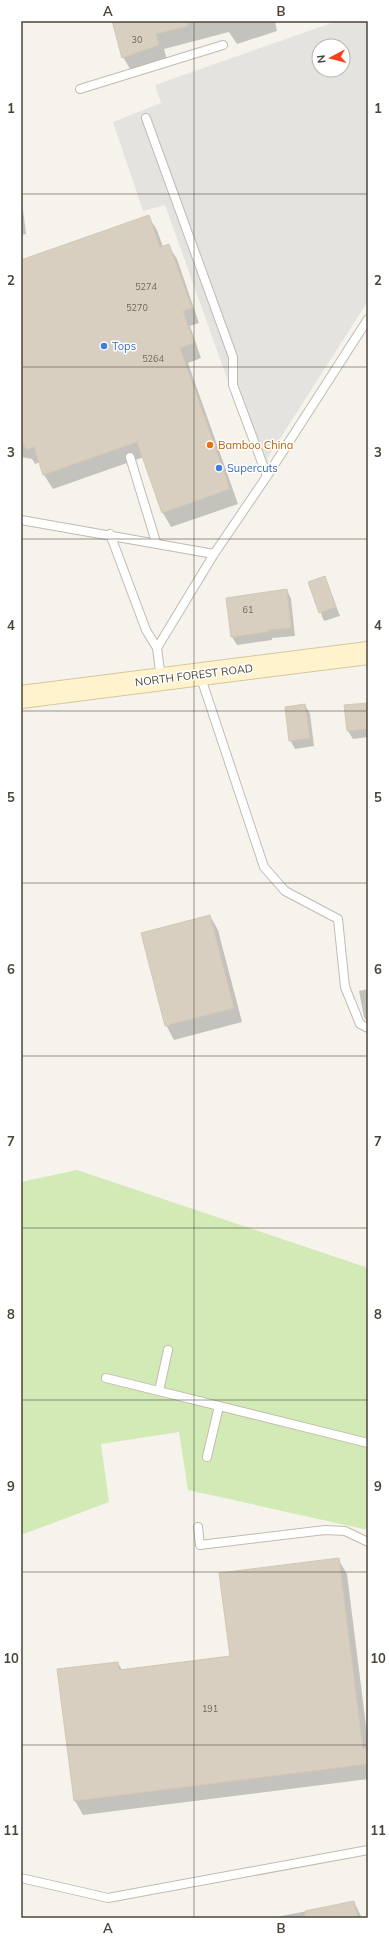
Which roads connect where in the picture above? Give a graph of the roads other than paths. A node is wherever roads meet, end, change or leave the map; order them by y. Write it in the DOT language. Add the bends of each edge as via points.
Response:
graph roads {
  1 [pos="223,45"];
  2 [pos="80,89"];
  3 [pos="146,118"];
  4 [pos="368,319"];
  5 [pos="130,457"];
  6 [pos="267,476"];
  7 [pos="21,520"];
  8 [pos="110,534"];
  9 [pos="156,542"];
  10 [pos="214,554"];
  11 [pos="157,648"];
  12 [pos="368,653"];
  13 [pos="200,674"];
  14 [pos="161,679"];
  15 [pos="21,697"];
  16 [pos="368,1028"];
  17 [pos="168,1350"];
  18 [pos="106,1378"];
  19 [pos="159,1391"];
  20 [pos="219,1406"];
  21 [pos="368,1443"];
  22 [pos="207,1458"];
  23 [pos="198,1527"];
  24 [pos="368,1542"];
  25 [pos="368,1850"];
  26 [pos="21,1878"];
  1 -- 2 [label="lane"];
  3 -- 6 [label="lane" via="233,356 233,385"];
  4 -- 6 [label="lane"];
  5 -- 9 [label="lane"];
  6 -- 10 [label="lane"];
  7 -- 8 [label="lane"];
  8 -- 9 [label="lane"];
  8 -- 11 [label="lane" via="146,630"];
  9 -- 10 [label="lane"];
  10 -- 11 [label="lane"];
  11 -- 14 [label="lane"];
  12 -- 13 [label="street, NORTH FOREST ROAD"];
  13 -- 14 [label="street, NORTH FOREST ROAD"];
  13 -- 16 [label="lane" via="264,867 285,891 338,919 345,987 360,1024"];
  14 -- 15 [label="street, NORTH FOREST ROAD"];
  17 -- 19 [label="lane"];
  18 -- 19 [label="lane"];
  19 -- 20 [label="lane"];
  20 -- 21 [label="lane"];
  20 -- 22 [label="lane"];
  23 -- 24 [label="lane" via="200,1545 325,1530 345,1531"];
  25 -- 26 [label="lane" via="108,1898"];
}
